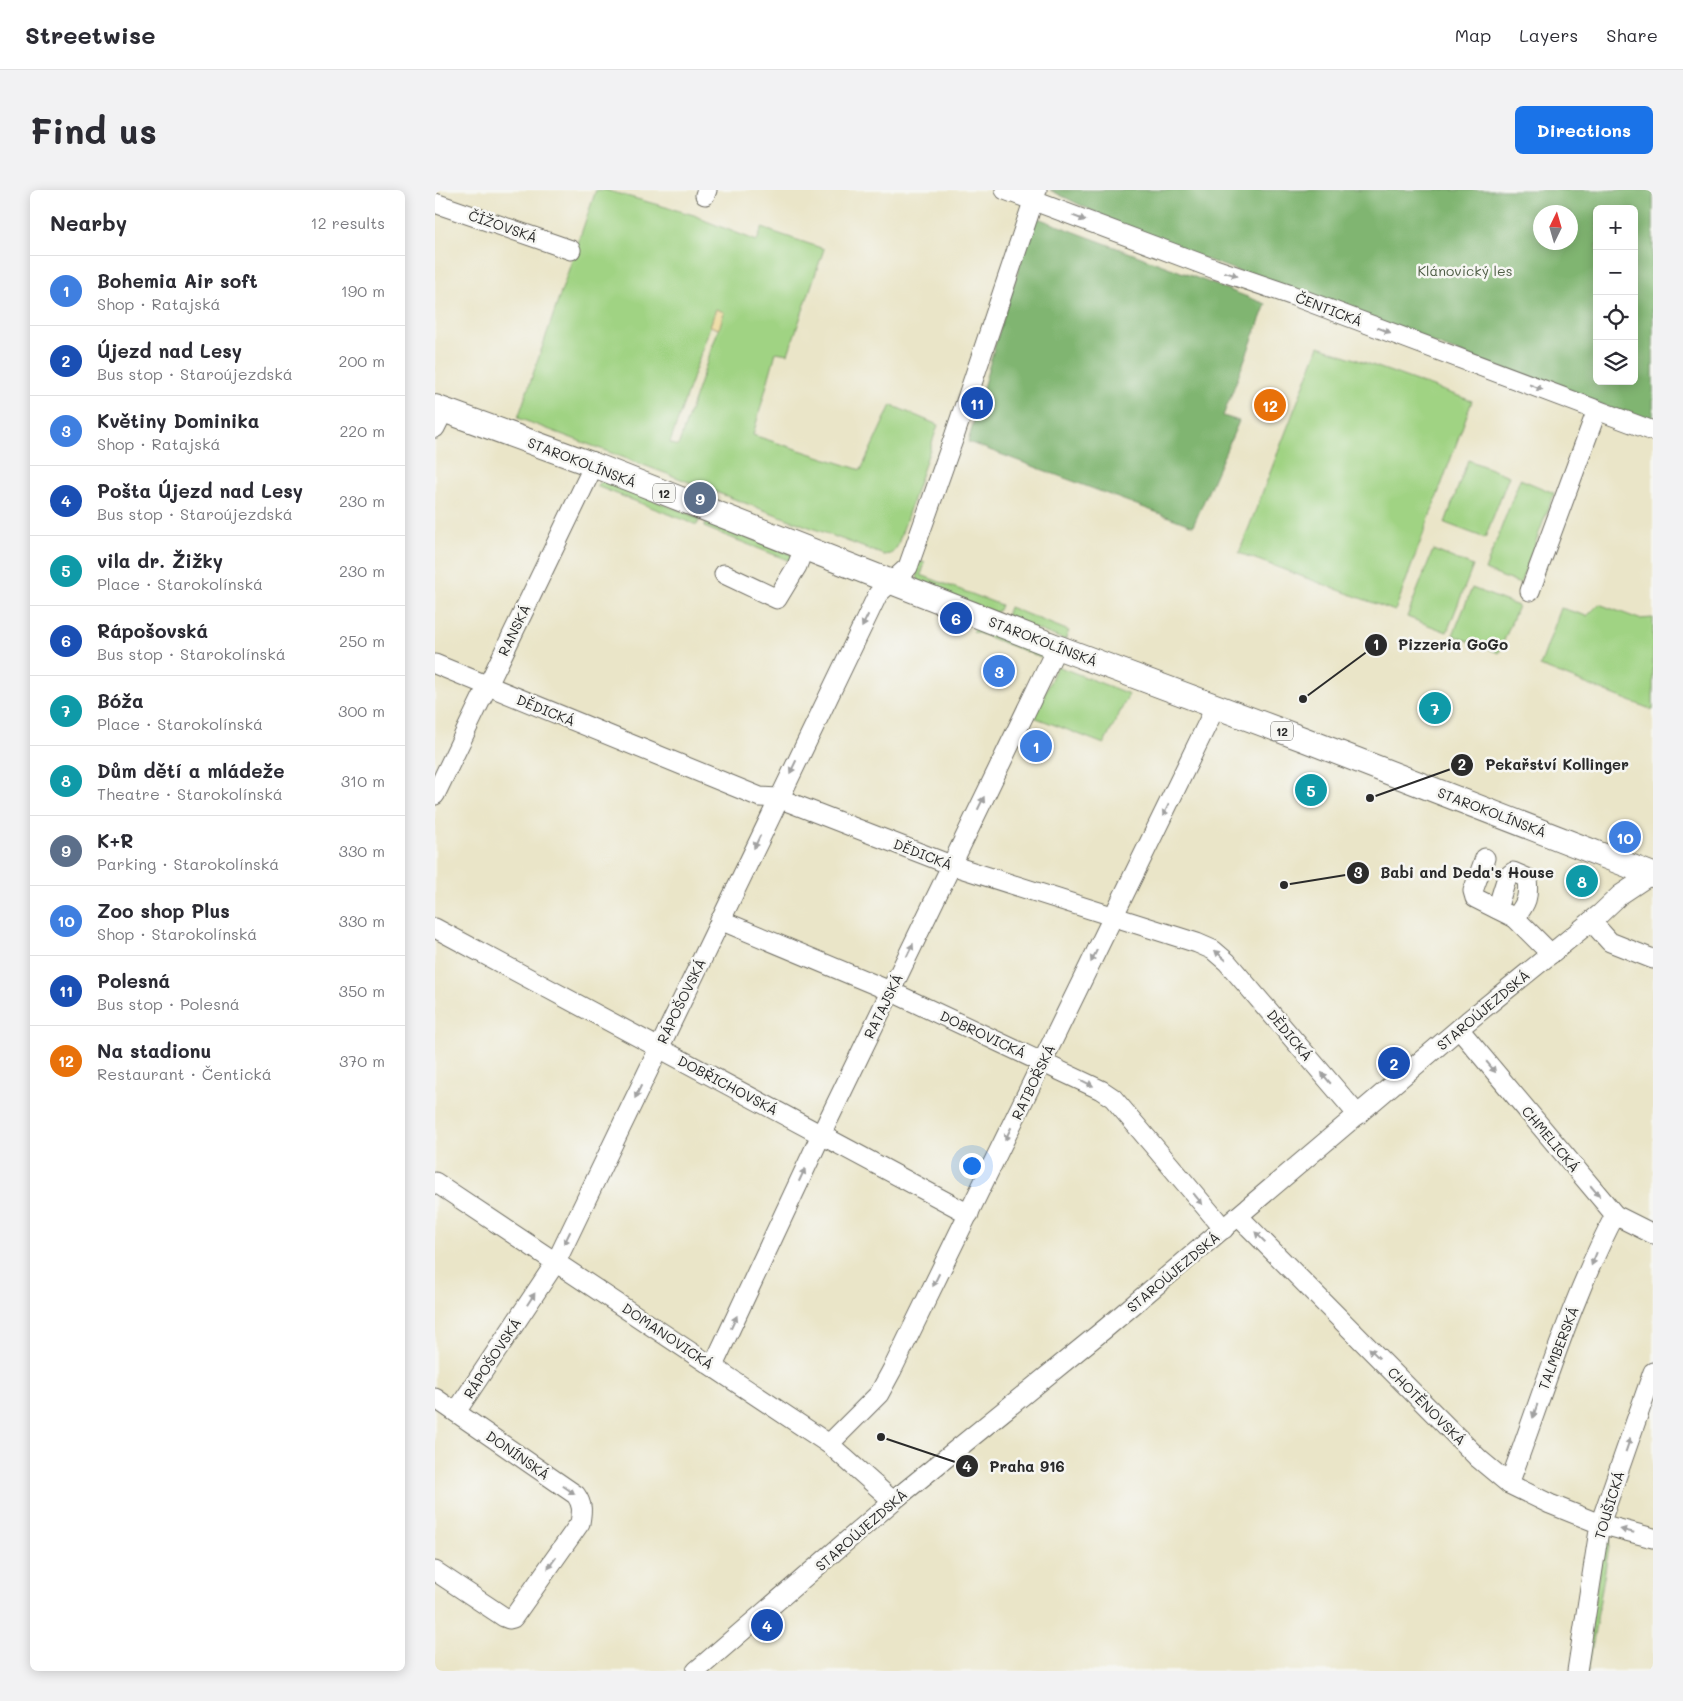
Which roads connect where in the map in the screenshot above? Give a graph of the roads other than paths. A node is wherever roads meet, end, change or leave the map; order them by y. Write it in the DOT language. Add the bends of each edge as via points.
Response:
graph roads {
  1 [pos="1005,190"];
  2 [pos="1035,195"];
  3 [pos="435,203"];
  4 [pos="571,250"];
  5 [pos="1597,410"];
  6 [pos="438,415"];
  7 [pos="1653,431"];
  8 [pos="593,465"];
  9 [pos="804,548"];
  10 [pos="724,574"];
  11 [pos="891,581"];
  12 [pos="1529,591"];
  13 [pos="1057,646"];
  14 [pos="435,664"];
  15 [pos="487,685"];
  16 [pos="1216,706"];
  17 [pos="435,795"];
  18 [pos="778,798"];
  19 [pos="1485,858"];
  20 [pos="951,866"];
  21 [pos="1653,874"];
  22 [pos="1497,909"];
  23 [pos="1114,916"];
  24 [pos="1515,918"];
  25 [pos="720,920"];
  26 [pos="1591,921"];
  27 [pos="435,928"];
  28 [pos="1551,954"];
  29 [pos="1653,959"];
  30 [pos="890,991"];
  31 [pos="1459,1029"];
  32 [pos="659,1048"];
  33 [pos="1043,1062"];
  34 [pos="1358,1115"];
  35 [pos="821,1135"];
  36 [pos="435,1182"];
  37 [pos="969,1214"];
  38 [pos="1615,1215"];
  39 [pos="1239,1217"];
  40 [pos="1224,1230"];
  41 [pos="1653,1234"];
  42 [pos="556,1262"];
  43 [pos="713,1366"];
  44 [pos="1653,1372"];
  45 [pos="435,1398"];
  46 [pos="456,1412"];
  47 [pos="829,1444"];
  48 [pos="1509,1484"];
  49 [pos="893,1501"];
  50 [pos="1600,1524"];
  51 [pos="1653,1538"];
  52 [pos="435,1571"];
  53 [pos="696,1671"];
  54 [pos="1577,1671"];
  1 -- 2 [label="street, ČENTICKÁ"];
  2 -- 5 [label="street, ČENTICKÁ, one-way" via="1205,266"];
  2 -- 11 [label="street, RÁPOŠOVSKÁ" via="908,567"];
  3 -- 4 [label="street, ČÍŽOVSKÁ"];
  5 -- 7 [label="street, ČENTICKÁ"];
  5 -- 12 [label="street"];
  6 -- 8 [label="main road, STAROKOLÍNSKÁ / 12"];
  8 -- 9 [label="main road, STAROKOLÍNSKÁ / 12"];
  8 -- 15 [label="street, RANSKÁ"];
  9 -- 10 [label="street" via="777,599"];
  9 -- 11 [label="main road, STAROKOLÍNSKÁ / 12"];
  11 -- 13 [label="main road, STAROKOLÍNSKÁ / 12"];
  11 -- 18 [label="street, RÁPOŠOVSKÁ, one-way" via="878,594"];
  13 -- 16 [label="main road, STAROKOLÍNSKÁ / 12"];
  20 -- 13 [label="street, RATAJSKÁ, one-way"];
  14 -- 15 [label="street, DĚDICKÁ"];
  15 -- 17 [label="street, RANSKÁ"];
  15 -- 18 [label="street, DĚDICKÁ" via="760,797"];
  16 -- 21 [label="main road, STAROKOLÍNSKÁ / 12"];
  16 -- 23 [label="street, RATBOŘSKÁ, one-way"];
  18 -- 20 [label="street, DĚDICKÁ"];
  18 -- 25 [label="street, RÁPOŠOVSKÁ, one-way"];
  19 -- 22 [label="street" via="1473,891 1475,898"];
  20 -- 23 [label="street, DĚDICKÁ"];
  30 -- 20 [label="street, RATAJSKÁ, one-way"];
  21 -- 26 [label="street, STAROÚJEZDSKÁ" via="1620,895"];
  22 -- 24 [label="street"];
  22 -- 24 [label="street" via="1507,877 1513,872 1527,878 1529,893 1525,906"];
  23 -- 33 [label="street, RATBOŘSKÁ, one-way"];
  34 -- 23 [label="street, DĚDICKÁ, one-way" via="1227,962 1213,950"];
  24 -- 28 [label="street"];
  25 -- 30 [label="street, DOBROVICKÁ"];
  25 -- 32 [label="street, RÁPOŠOVSKÁ"];
  26 -- 28 [label="street, STAROÚJEZDSKÁ"];
  26 -- 29 [label="street" via="1610,942"];
  27 -- 32 [label="street, DOBŘICHOVSKÁ"];
  28 -- 31 [label="street, STAROÚJEZDSKÁ"];
  30 -- 33 [label="street, DOBROVICKÁ"];
  30 -- 35 [label="street, RATAJSKÁ"];
  31 -- 34 [label="street, STAROÚJEZDSKÁ"];
  31 -- 38 [label="street, CHMELICKÁ, one-way"];
  32 -- 35 [label="street, DOBŘICHOVSKÁ"];
  32 -- 42 [label="street, RÁPOŠOVSKÁ, one-way"];
  33 -- 37 [label="street, RATBOŘSKÁ, one-way"];
  33 -- 40 [label="street, DOBROVICKÁ, one-way" via="1113,1098"];
  34 -- 39 [label="street, STAROÚJEZDSKÁ"];
  35 -- 37 [label="street, DOBŘICHOVSKÁ"];
  43 -- 35 [label="street, RATAJSKÁ, one-way"];
  36 -- 42 [label="street, DOMANOVICKÁ"];
  37 -- 47 [label="street, RATBOŘSKÁ, one-way" via="879,1394"];
  38 -- 41 [label="street, CHMELICKÁ"];
  38 -- 48 [label="street, TALMBERSKÁ, one-way" via="1555,1354"];
  39 -- 40 [label="street, STAROÚJEZDSKÁ"];
  48 -- 39 [label="street, CHOTĚNOVSKÁ, one-way" via="1472,1452"];
  40 -- 49 [label="street, STAROÚJEZDSKÁ"];
  42 -- 43 [label="street, DOMANOVICKÁ"];
  46 -- 42 [label="street, RÁPOŠOVSKÁ, one-way"];
  43 -- 47 [label="street, DOMANOVICKÁ"];
  50 -- 44 [label="street, TOUŠICKÁ, one-way"];
  45 -- 46 [label="street, DONÍNSKÁ"];
  46 -- 52 [label="street, DONÍNSKÁ, one-way" via="576,1495 582,1511 580,1523 517,1615 509,1619"];
  47 -- 49 [label="street, DOMANOVICKÁ"];
  48 -- 50 [label="street, CHOTĚNOVSKÁ"];
  49 -- 53 [label="street, STAROÚJEZDSKÁ"];
  51 -- 50 [label="street, CHOTĚNOVSKÁ, one-way"];
  50 -- 54 [label="street, TOUŠICKÁ"];
}
